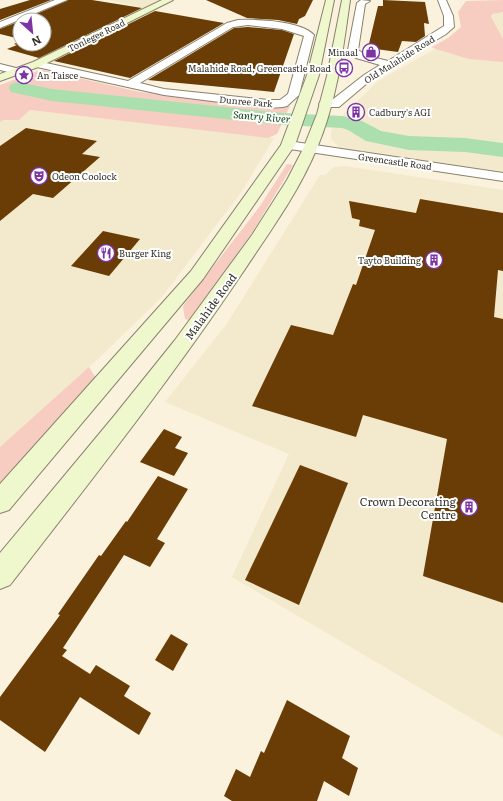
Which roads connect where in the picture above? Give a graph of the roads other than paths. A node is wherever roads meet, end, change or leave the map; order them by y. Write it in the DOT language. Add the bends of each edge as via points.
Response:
graph roads {
  1 [pos="63,0"];
  2 [pos="169,0"];
  3 [pos="346,0"];
  4 [pos="442,0"];
  5 [pos="366,1"];
  6 [pos="328,2"];
  7 [pos="33,12"];
  8 [pos="0,16"];
  9 [pos="12,20"];
  10 [pos="12,20"];
  11 [pos="0,25"];
  12 [pos="37,64"];
  13 [pos="389,64"];
  14 [pos="0,67"];
  15 [pos="16,71"];
  16 [pos="0,78"];
  17 [pos="129,85"];
  18 [pos="325,104"];
  19 [pos="288,145"];
  20 [pos="310,149"];
  21 [pos="503,177"];
  22 [pos="152,328"];
  23 [pos="185,341"];
  24 [pos="0,502"];
  25 [pos="0,575"];
  1 -- 7 [label="street"];
  2 -- 12 [label="main road, Tonlegee Road"];
  3 -- 18 [label="main road, Malahide Road"];
  4 -- 13 [label="street, Old Malahide Road" via="449,15 450,27"];
  5 -- 13 [label="street" via="361,3 353,50 367,59"];
  6 -- 19 [label="main road" via="313,75"];
  8 -- 9 [label="street"];
  10 -- 11 [label="street"];
  12 -- 15 [label="main road, Tonlegee Road"];
  12 -- 17 [label="street, Dunree Park"];
  13 -- 18 [label="street, Old Malahide Road" via="368,77 335,104"];
  14 -- 15 [label="street"];
  15 -- 16 [label="main road, Tonlegee Road"];
  17 -- 17 [label="street, Dunree Park" via="222,99 283,103 293,94 309,35 288,28 239,22"];
  18 -- 20 [label="main road, Malahide Road"];
  19 -- 20 [label="street, Greencastle Road"];
  19 -- 22 [label="main road" via="197,275"];
  20 -- 21 [label="street, Greencastle Road"];
  20 -- 23 [label="main road, Malahide Road" via="273,215"];
  22 -- 23 [label="main road"];
  22 -- 24 [label="main road"];
  23 -- 25 [label="main road, Malahide Road"];
}
